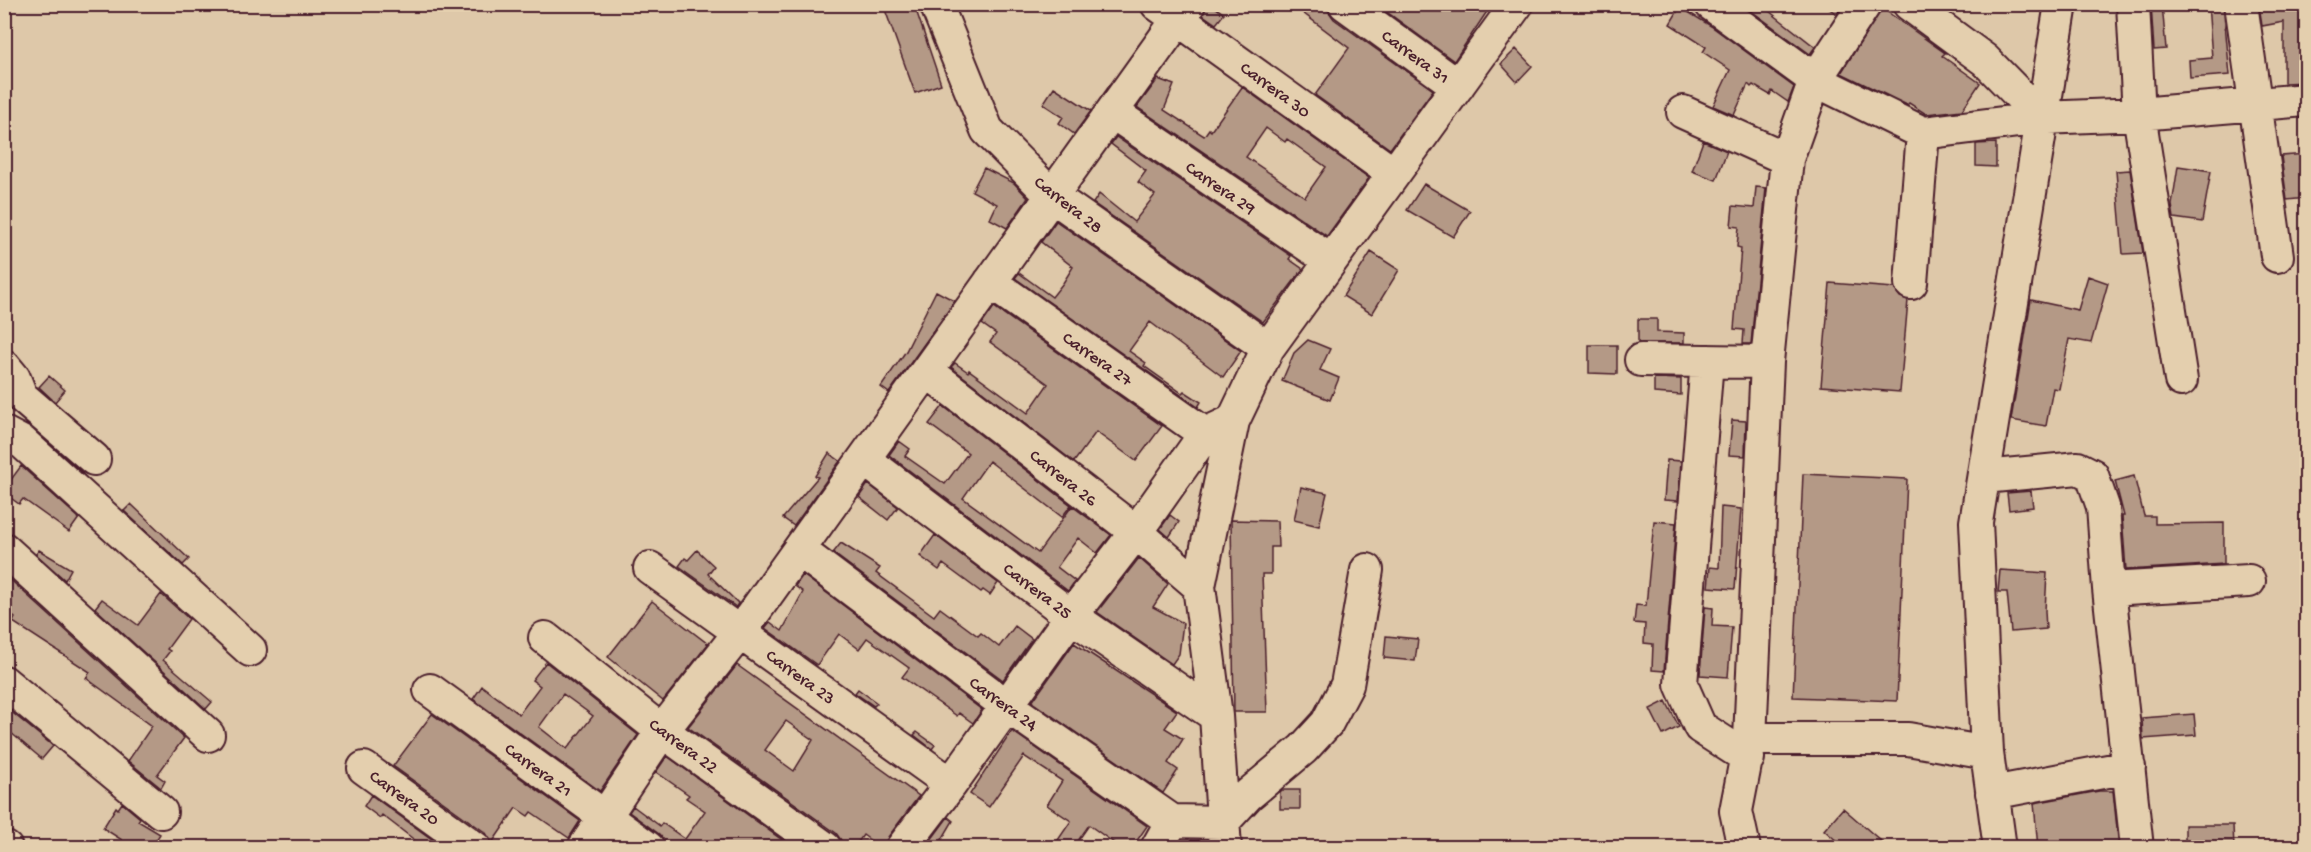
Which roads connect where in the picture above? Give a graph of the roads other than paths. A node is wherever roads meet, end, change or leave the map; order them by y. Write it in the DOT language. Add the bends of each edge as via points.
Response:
graph roads {
  1 [pos="936,4"];
  2 [pos="1345,4"];
  3 [pos="1517,4"];
  4 [pos="1711,4"];
  5 [pos="1865,4"];
  6 [pos="1909,4"];
  7 [pos="2061,4"];
  8 [pos="2133,4"];
  9 [pos="2241,4"];
  10 [pos="1175,9"];
  11 [pos="1815,80"];
  12 [pos="1458,86"];
  13 [pos="2307,100"];
  14 [pos="2255,104"];
  15 [pos="1112,112"];
  16 [pos="1683,112"];
  17 [pos="2139,114"];
  18 [pos="2043,118"];
  19 [pos="1923,133"];
  20 [pos="1787,159"];
  21 [pos="1394,174"];
  22 [pos="1053,196"];
  23 [pos="2277,256"];
  24 [pos="1331,261"];
  25 [pos="990,282"];
  26 [pos="1911,283"];
  27 [pos="1268,348"];
  28 [pos="1641,360"];
  29 [pos="1707,361"];
  30 [pos="1767,362"];
  31 [pos="4,366"];
  32 [pos="927,371"];
  33 [pos="2181,380"];
  34 [pos="21,396"];
  35 [pos="1222,435"];
  36 [pos="5,436"];
  37 [pos="94,459"];
  38 [pos="864,459"];
  39 [pos="1984,477"];
  40 [pos="1136,532"];
  41 [pos="4,549"];
  42 [pos="799,550"];
  43 [pos="650,568"];
  44 [pos="1367,570"];
  45 [pos="2249,581"];
  46 [pos="1199,586"];
  47 [pos="2109,589"];
  48 [pos="1071,616"];
  49 [pos="740,632"];
  50 [pos="545,639"];
  51 [pos="250,650"];
  52 [pos="4,682"];
  53 [pos="430,690"];
  54 [pos="1007,706"];
  55 [pos="1216,716"];
  56 [pos="662,731"];
  57 [pos="208,735"];
  58 [pos="1749,748"];
  59 [pos="1987,753"];
  60 [pos="2129,767"];
  61 [pos="364,768"];
  62 [pos="951,784"];
  63 [pos="1992,793"];
  64 [pos="161,812"];
  65 [pos="606,817"];
  66 [pos="1164,834"];
  67 [pos="1224,835"];
  68 [pos="475,848"];
  69 [pos="584,848"];
  70 [pos="648,848"];
  71 [pos="825,848"];
  72 [pos="902,848"];
  73 [pos="1744,848"];
  74 [pos="2000,848"];
  75 [pos="2137,848"];
  1 -- 22 [label="street, Carrera 28" via="987,130"];
  2 -- 12 [label="street, Carrera 31"];
  3 -- 12 [label="street"];
  4 -- 11 [label="street"];
  5 -- 11 [label="street"];
  6 -- 18 [label="street" via="1985,60"];
  7 -- 18 [label="street"];
  8 -- 17 [label="street"];
  9 -- 14 [label="street"];
  10 -- 15 [label="street"];
  10 -- 21 [label="street, Carrera 30"];
  11 -- 19 [label="street"];
  11 -- 20 [label="street"];
  12 -- 21 [label="street"];
  13 -- 14 [label="street"];
  14 -- 17 [label="street"];
  14 -- 23 [label="street"];
  15 -- 22 [label="street"];
  15 -- 24 [label="street, Carrera 29"];
  16 -- 20 [label="street"];
  17 -- 18 [label="street"];
  17 -- 33 [label="street"];
  18 -- 19 [label="street"];
  18 -- 39 [label="street"];
  19 -- 26 [label="street"];
  20 -- 30 [label="street"];
  21 -- 24 [label="street"];
  22 -- 25 [label="street"];
  22 -- 27 [label="street, Carrera 28"];
  24 -- 27 [label="street"];
  25 -- 32 [label="street"];
  25 -- 35 [label="street, Carrera 27"];
  27 -- 35 [label="street"];
  28 -- 29 [label="street"];
  29 -- 30 [label="street"];
  29 -- 58 [label="street" via="1681,684 1700,727"];
  30 -- 58 [label="street"];
  31 -- 34 [label="street"];
  32 -- 38 [label="street"];
  32 -- 40 [label="street, Carrera 26"];
  34 -- 36 [label="street"];
  34 -- 37 [label="street"];
  35 -- 40 [label="street"];
  35 -- 46 [label="street"];
  36 -- 51 [label="street" via="23,443"];
  38 -- 42 [label="street"];
  38 -- 48 [label="street, Carrera 25"];
  39 -- 47 [label="street" via="2078,468 2092,475 2103,507"];
  39 -- 59 [label="street" via="1976,522"];
  40 -- 46 [label="street, Carrera 26"];
  40 -- 48 [label="street"];
  41 -- 57 [label="street"];
  42 -- 49 [label="street"];
  42 -- 54 [label="street, Carrera 24"];
  43 -- 49 [label="street, Carrera 23"];
  44 -- 67 [label="street" via="1347,685 1327,723 1303,749 1248,795"];
  45 -- 47 [label="street"];
  46 -- 55 [label="street"];
  47 -- 60 [label="street"];
  48 -- 54 [label="street"];
  48 -- 55 [label="street, Carrera 25"];
  49 -- 56 [label="street"];
  49 -- 62 [label="street, Carrera 23"];
  50 -- 56 [label="street, Carrera 22"];
  52 -- 64 [label="street"];
  53 -- 65 [label="street, Carrera 21"];
  54 -- 62 [label="street"];
  54 -- 66 [label="street, Carrera 24"];
  55 -- 67 [label="street"];
  56 -- 65 [label="street"];
  56 -- 71 [label="street, Carrera 22"];
  58 -- 59 [label="street" via="1908,739"];
  58 -- 73 [label="street" via="1736,811"];
  59 -- 63 [label="street"];
  60 -- 63 [label="street"];
  60 -- 75 [label="street"];
  61 -- 68 [label="street, Carrera 20"];
  62 -- 72 [label="street"];
  63 -- 74 [label="street"];
  65 -- 69 [label="street"];
  65 -- 70 [label="street, Carrera 21"];
  66 -- 67 [label="street, Carrera 24"];
}
